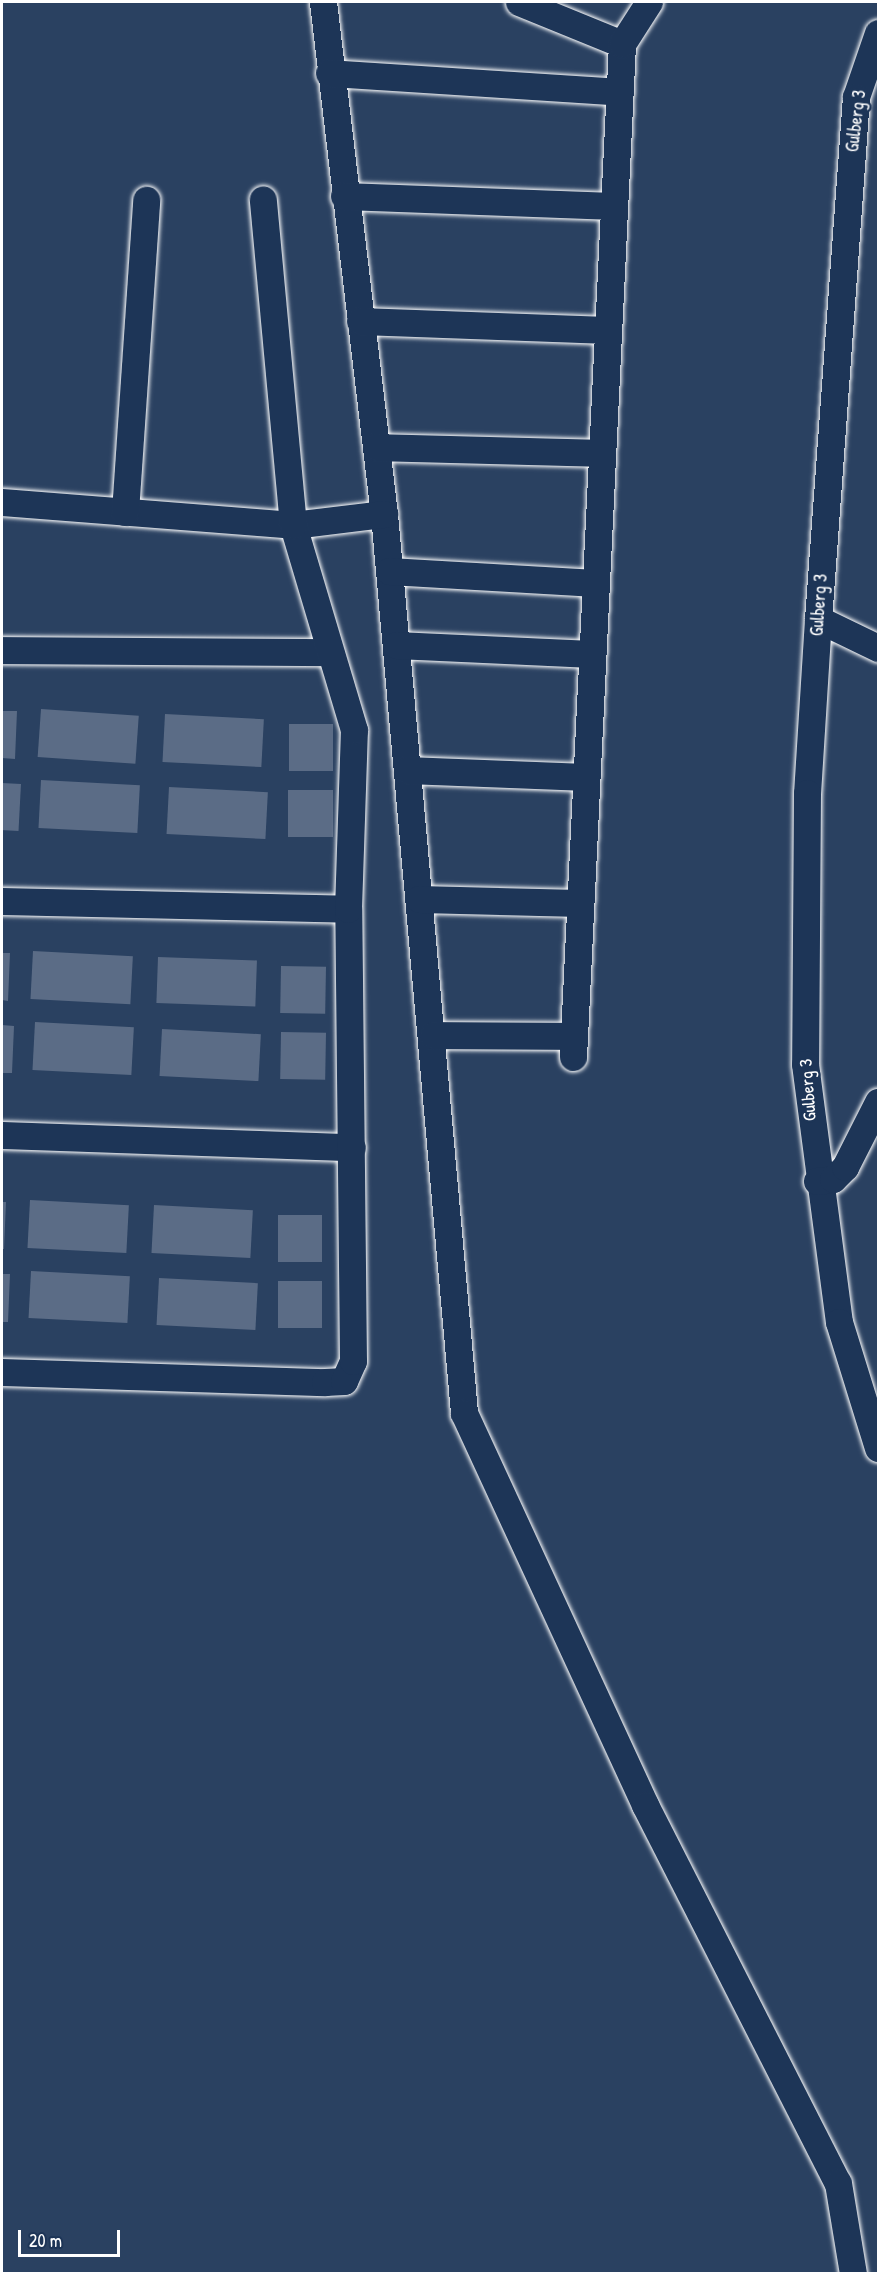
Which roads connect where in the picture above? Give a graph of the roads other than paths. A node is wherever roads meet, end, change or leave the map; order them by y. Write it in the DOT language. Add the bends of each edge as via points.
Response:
graph roads {
  1 [pos="322,2"];
  2 [pos="519,2"];
  3 [pos="649,2"];
  4 [pos="879,33"];
  5 [pos="622,44"];
  6 [pos="329,73"];
  7 [pos="619,92"];
  8 [pos="344,196"];
  9 [pos="263,199"];
  10 [pos="146,200"];
  11 [pos="614,206"];
  12 [pos="360,321"];
  13 [pos="608,330"];
  14 [pos="376,447"];
  15 [pos="602,453"];
  16 [pos="2,502"];
  17 [pos="125,512"];
  18 [pos="384,514"];
  19 [pos="293,525"];
  20 [pos="389,571"];
  21 [pos="596,583"];
  22 [pos="818,619"];
  23 [pos="396,645"];
  24 [pos="879,648"];
  25 [pos="2,650"];
  26 [pos="327,652"];
  27 [pos="592,654"];
  28 [pos="407,770"];
  29 [pos="586,777"];
  30 [pos="418,899"];
  31 [pos="2,901"];
  32 [pos="580,903"];
  33 [pos="348,909"];
  34 [pos="433,1035"];
  35 [pos="879,1102"];
  36 [pos="2,1135"];
  37 [pos="352,1147"];
  38 [pos="817,1181"];
  39 [pos="2,1372"];
  40 [pos="879,1448"];
  41 [pos="853,2274"];
  1 -- 6 [label="street"];
  2 -- 5 [label="street"];
  3 -- 5 [label="street"];
  4 -- 22 [label="street, Gulberg 3" via="856,98"];
  5 -- 7 [label="street"];
  6 -- 7 [label="street"];
  6 -- 8 [label="street"];
  7 -- 11 [label="street"];
  8 -- 11 [label="street"];
  8 -- 12 [label="street"];
  9 -- 19 [label="street"];
  10 -- 17 [label="street"];
  11 -- 13 [label="street"];
  12 -- 13 [label="street"];
  12 -- 14 [label="street"];
  13 -- 15 [label="street"];
  14 -- 15 [label="street"];
  14 -- 18 [label="street"];
  15 -- 21 [label="street"];
  16 -- 17 [label="street"];
  17 -- 19 [label="street"];
  18 -- 19 [label="street"];
  18 -- 20 [label="street"];
  19 -- 26 [label="street"];
  20 -- 21 [label="street"];
  20 -- 23 [label="street"];
  21 -- 27 [label="street"];
  22 -- 24 [label="street"];
  22 -- 38 [label="street, Gulberg 3" via="807,793 806,1008 806,1094"];
  23 -- 27 [label="street"];
  23 -- 28 [label="street"];
  25 -- 26 [label="street"];
  26 -- 33 [label="street" via="354,730"];
  27 -- 29 [label="street"];
  28 -- 29 [label="street"];
  28 -- 30 [label="street"];
  29 -- 32 [label="street"];
  30 -- 32 [label="street"];
  30 -- 34 [label="street"];
  31 -- 33 [label="street"];
  32 -- 34 [label="street" via="573,1047"];
  33 -- 37 [label="street"];
  34 -- 41 [label="street" via="464,1413 645,1804 838,2183"];
  35 -- 38 [label="street" via="845,1167 833,1179"];
  36 -- 37 [label="street"];
  37 -- 39 [label="street" via="353,1361 344,1381"];
  38 -- 40 [label="street, Gulberg 3" via="839,1322"];
}
